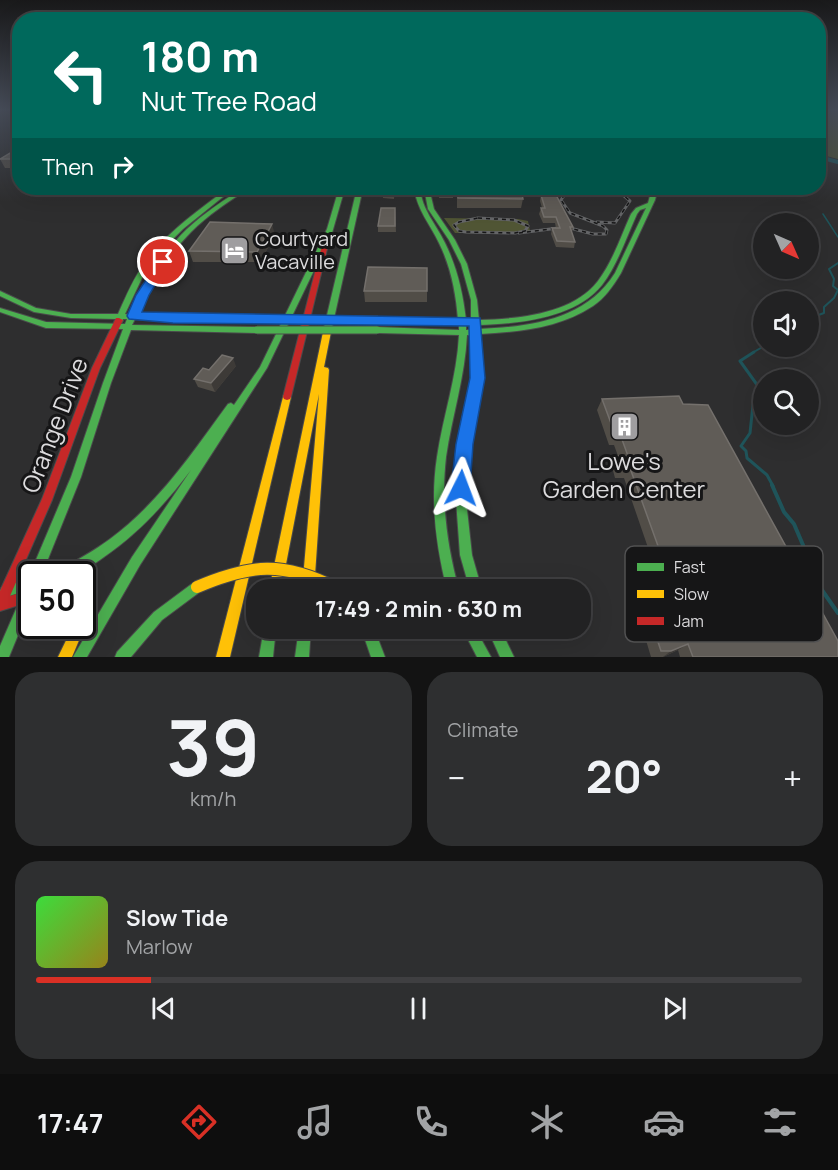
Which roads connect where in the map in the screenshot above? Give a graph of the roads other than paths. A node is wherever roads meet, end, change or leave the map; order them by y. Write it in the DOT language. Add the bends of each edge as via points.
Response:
graph roads {
  1 [pos="222,195"];
  2 [pos="236,195"];
  3 [pos="340,195"];
  4 [pos="360,195"];
  5 [pos="418,195"];
  6 [pos="427,195"];
  7 [pos="653,195"];
  8 [pos="650,204"];
  9 [pos="634,214"];
  10 [pos="643,216"];
  11 [pos="330,229"];
  12 [pos="0,293"];
  13 [pos="0,310"];
  14 [pos="121,316"];
  15 [pos="134,316"];
  16 [pos="330,316"];
  17 [pos="462,321"];
  18 [pos="476,321"];
  19 [pos="117,326"];
  20 [pos="129,327"];
  21 [pos="463,331"];
  22 [pos="476,331"];
  23 [pos="263,368"];
  24 [pos="41,561"];
  25 [pos="90,561"];
  26 [pos="278,579"];
  27 [pos="309,579"];
  28 [pos="318,579"];
  29 [pos="450,579"];
  30 [pos="472,579"];
  31 [pos="18,588"];
  32 [pos="6,591"];
  33 [pos="18,599"];
  34 [pos="0,605"];
  35 [pos="18,621"];
  36 [pos="73,639"];
  37 [pos="269,639"];
  38 [pos="303,639"];
  39 [pos="372,639"];
  40 [pos="474,639"];
  41 [pos="498,639"];
  42 [pos="2,657"];
  43 [pos="65,657"];
  44 [pos="80,657"];
  45 [pos="122,657"];
  46 [pos="223,657"];
  47 [pos="267,657"];
  48 [pos="302,657"];
  49 [pos="378,657"];
  50 [pos="484,657"];
  51 [pos="507,657"];
  1 -- 14 [label="main road, Orange Drive" via="177,230 153,256 136,281"];
  2 -- 15 [label="main road, Orange Drive" via="181,239 162,263"];
  3 -- 11 [label="main road"];
  4 -- 16 [label="main road"];
  5 -- 17 [label="main road" via="422,212 453,267"];
  6 -- 18 [label="main road" via="430,208 457,249 470,279"];
  7 -- 8 [label="main road"];
  8 -- 9 [label="main road"];
  8 -- 10 [label="main road"];
  9 -- 10 [label="main road"];
  9 -- 18 [label="main road" via="601,278 587,296 536,317"];
  10 -- 22 [label="main road" via="611,284 591,303 568,316 531,327"];
  11 -- 23 [label="main road"];
  11 -- 46 [label="main road"];
  12 -- 14 [label="main road" via="34,310 71,316"];
  13 -- 19 [label="main road" via="46,325"];
  14 -- 15 [label="main road"];
  14 -- 19 [label="main road, Orange Drive"];
  15 -- 17 [label="main road, bridge"];
  15 -- 20 [label="main road, Orange Drive"];
  16 -- 26 [label="main road"];
  16 -- 27 [label="main road"];
  17 -- 18 [label="main road"];
  17 -- 21 [label="main road"];
  18 -- 22 [label="main road"];
  19 -- 20 [label="main road"];
  19 -- 32 [label="main road, Orange Drive"];
  20 -- 21 [label="main road, bridge"];
  20 -- 24 [label="main road, Orange Drive" via="110,369 75,479"];
  21 -- 22 [label="main road"];
  21 -- 29 [label="main road" via="463,369 445,437 436,492"];
  22 -- 30 [label="main road" via="478,378 464,444 461,488 463,541"];
  23 -- 25 [label="main road" via="145,518"];
  23 -- 44 [label="main road" via="136,561"];
  28 -- 45 [label="main road, bridge" via="299,568 262,565 222,575 197,587 158,616"];
  31 -- 32 [label="main road"];
  32 -- 34 [label="main road, Orange Drive"];
  33 -- 34 [label="main road"];
  35 -- 42 [label="main road"];
  36 -- 43 [label="main road"];
  37 -- 47 [label="main road"];
  38 -- 48 [label="main road"];
  39 -- 49 [label="main road"];
  40 -- 50 [label="main road"];
  41 -- 51 [label="main road"];
}
